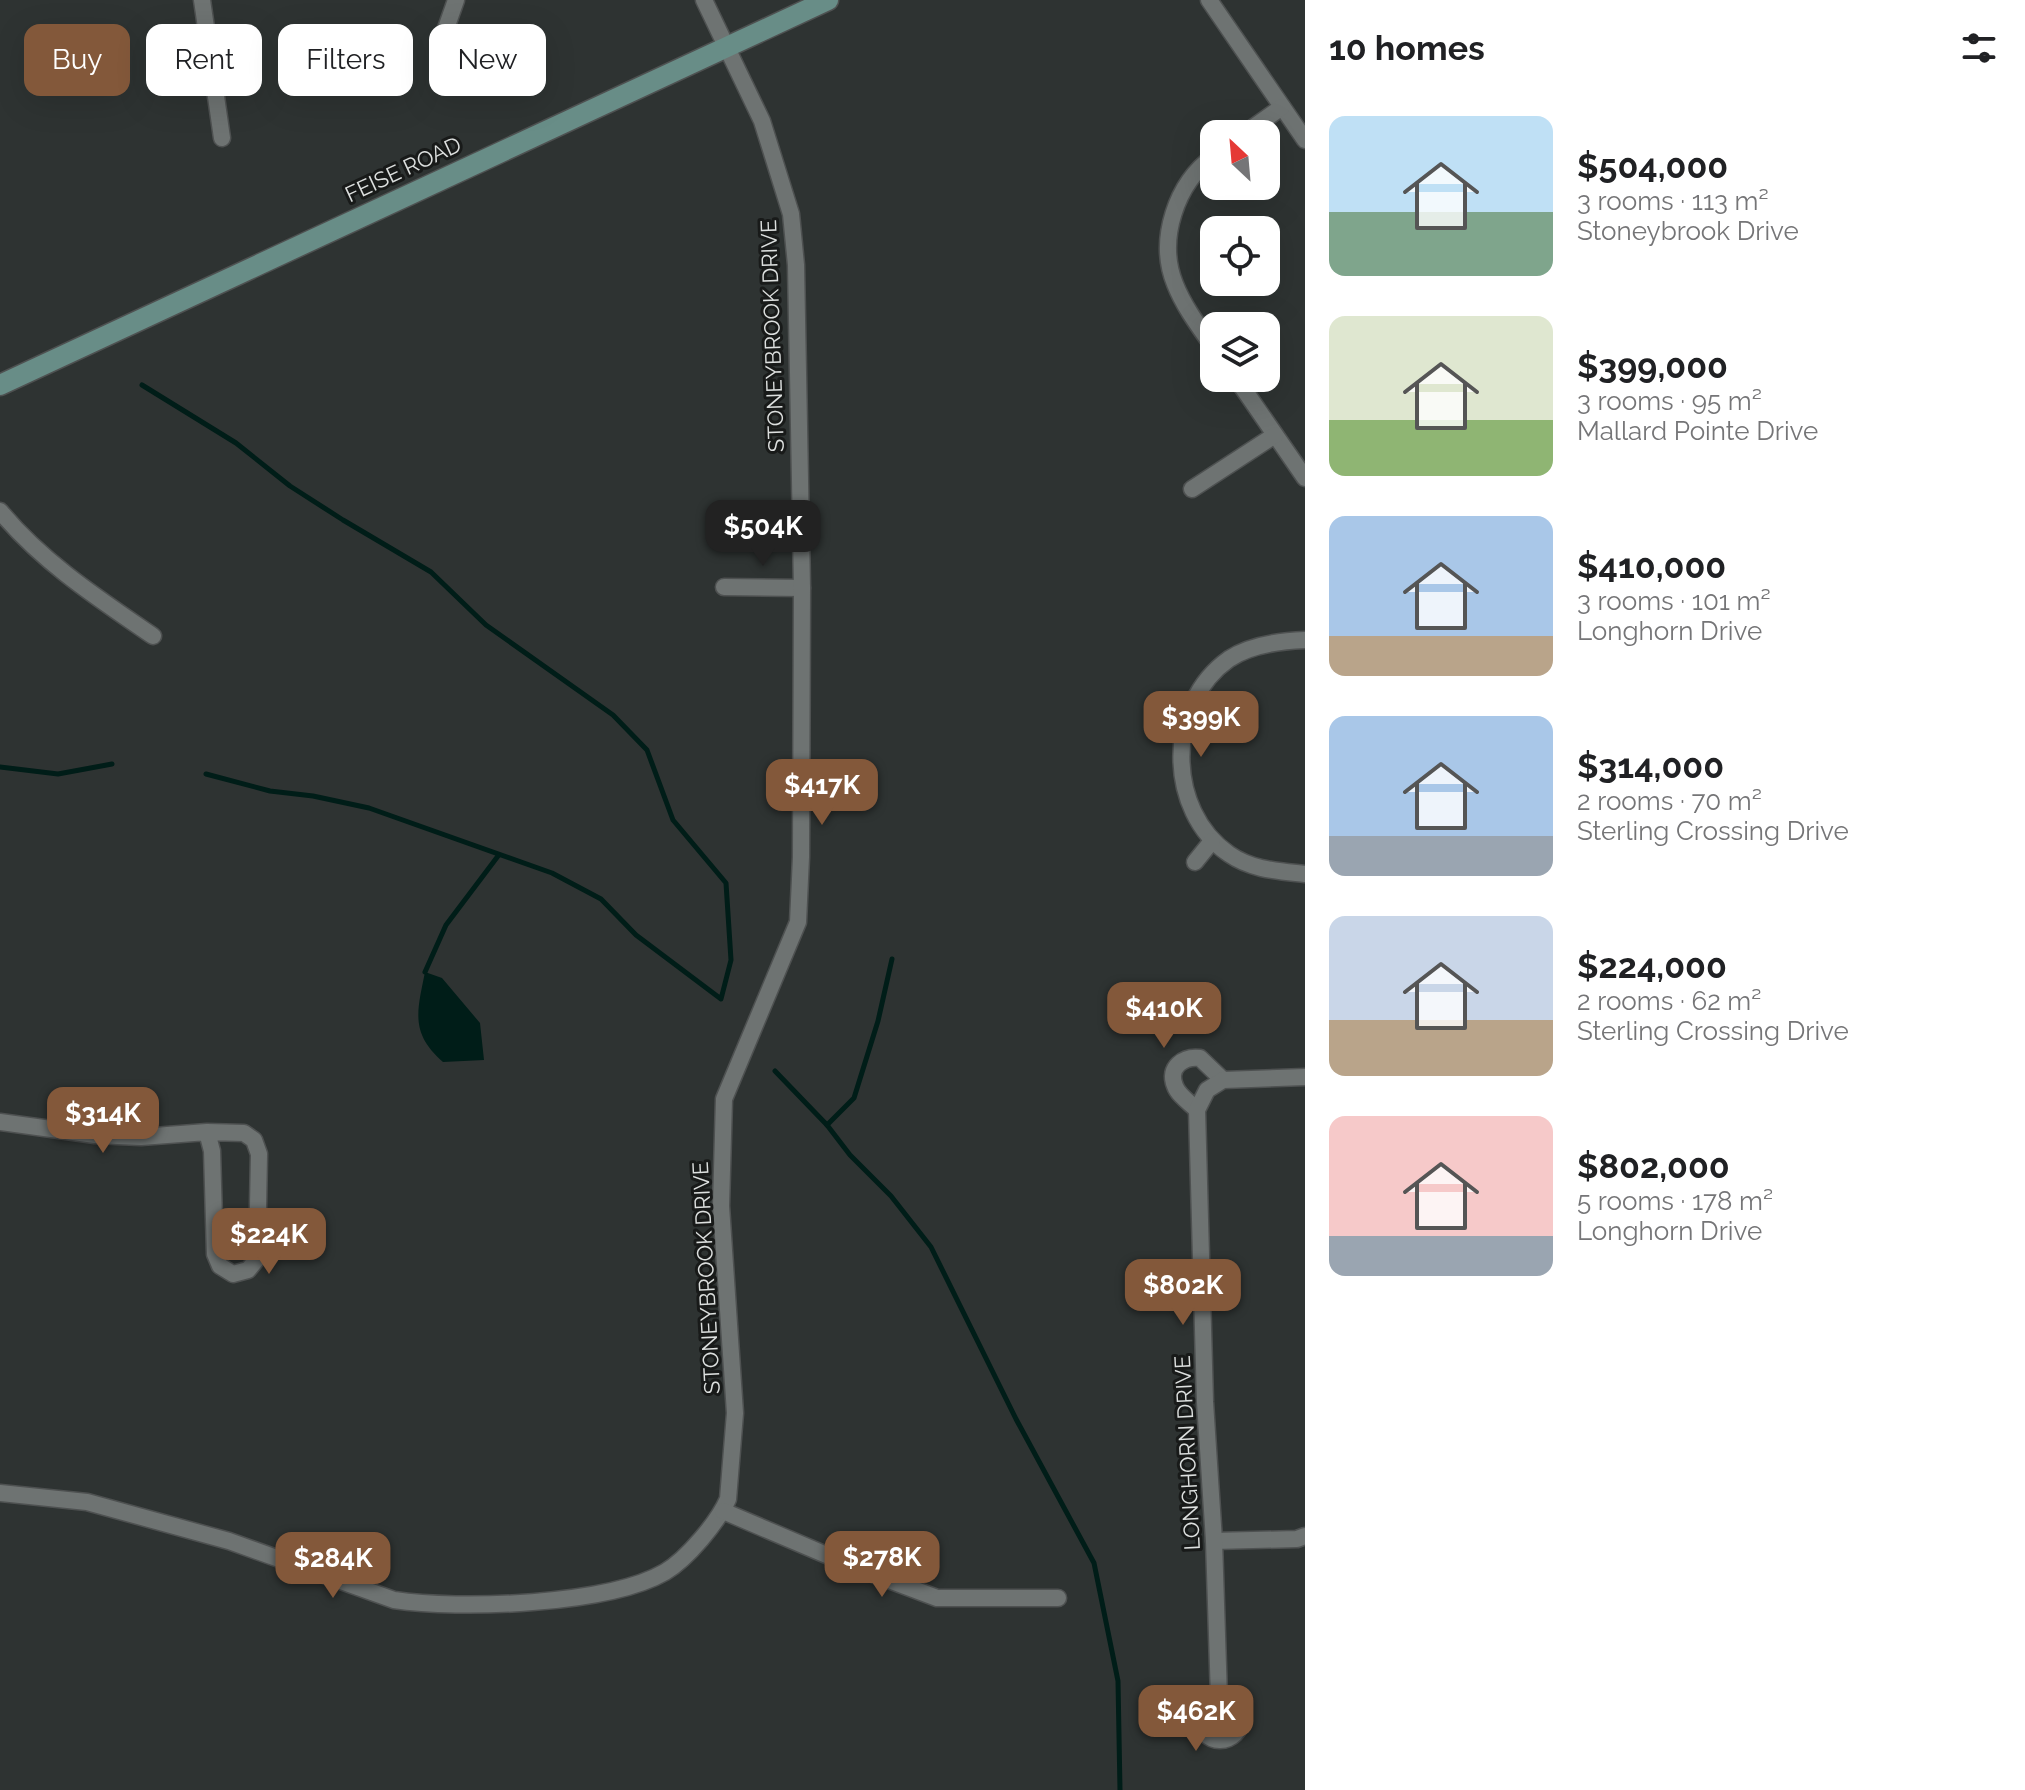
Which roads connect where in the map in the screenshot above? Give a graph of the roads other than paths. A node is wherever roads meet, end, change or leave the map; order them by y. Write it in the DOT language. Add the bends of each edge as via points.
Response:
graph roads {
  1 [pos="202,0"];
  2 [pos="456,0"];
  3 [pos="704,0"];
  4 [pos="828,0"];
  5 [pos="1209,0"];
  6 [pos="448,24"];
  7 [pos="726,47"];
  8 [pos="1282,107"];
  9 [pos="1264,120"];
  10 [pos="222,138"];
  11 [pos="1305,140"];
  12 [pos="1200,168"];
  13 [pos="1200,329"];
  14 [pos="0,385"];
  15 [pos="1246,392"];
  16 [pos="1275,435"];
  17 [pos="1305,478"];
  18 [pos="1192,489"];
  19 [pos="0,511"];
  20 [pos="724,587"];
  21 [pos="802,588"];
  22 [pos="153,636"];
  23 [pos="1305,640"];
  24 [pos="1212,841"];
  25 [pos="1195,862"];
  26 [pos="1305,874"];
  27 [pos="1305,1077"];
  28 [pos="1223,1080"];
  29 [pos="1197,1110"];
  30 [pos="0,1122"];
  31 [pos="207,1132"];
  32 [pos="0,1493"];
  33 [pos="723,1511"];
  34 [pos="1305,1536"];
  35 [pos="1214,1541"];
  36 [pos="1058,1598"];
  37 [pos="1219,1698"];
  1 -- 10 [label="street"];
  2 -- 6 [label="street"];
  3 -- 7 [label="street, STONEYBROOK DRIVE"];
  4 -- 7 [label="main road, FEISE ROAD"];
  5 -- 8 [label="street"];
  7 -- 14 [label="main road, FEISE ROAD"];
  7 -- 21 [label="street, STONEYBROOK DRIVE" via="762,121 791,214"];
  8 -- 9 [label="street"];
  8 -- 11 [label="street"];
  12 -- 13 [label="street" via="1169,222 1174,282"];
  15 -- 16 [label="street"];
  16 -- 17 [label="street"];
  16 -- 18 [label="street"];
  19 -- 22 [label="street" via="88,591"];
  20 -- 21 [label="street"];
  21 -- 33 [label="street, STONEYBROOK DRIVE" via="798,922 724,1099 721,1206 735,1413"];
  23 -- 24 [label="street" via="1260,645 1229,659 1194,700 1179,751 1191,807"];
  24 -- 25 [label="street"];
  24 -- 26 [label="street" via="1259,869"];
  27 -- 28 [label="street"];
  28 -- 29 [label="street" via="1207,1090"];
  28 -- 29 [label="street" via="1200,1058 1180,1062 1173,1082"];
  29 -- 35 [label="street, LONGHORN DRIVE"];
  30 -- 31 [label="street" via="95,1135"];
  31 -- 31 [label="street" via="215,1254 220,1266 233,1274 248,1270 257,1259 259,1154 254,1140 244,1133"];
  32 -- 33 [label="street, STONEYBROOK DRIVE" via="87,1502 229,1541 394,1600 422,1605 579,1597 624,1587 665,1572"];
  33 -- 36 [label="street" via="937,1598"];
  34 -- 35 [label="street"];
  35 -- 37 [label="street, LONGHORN DRIVE"];
}
